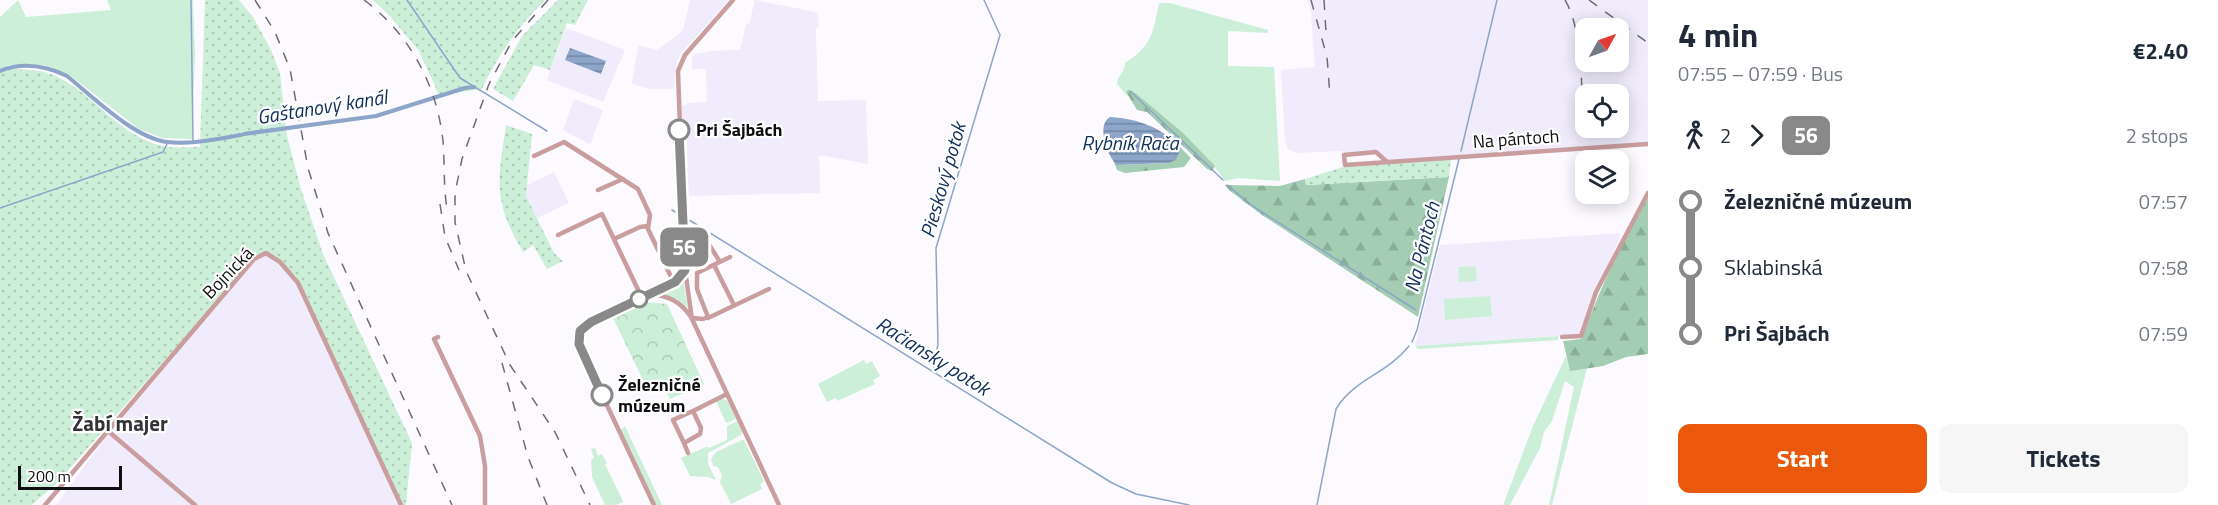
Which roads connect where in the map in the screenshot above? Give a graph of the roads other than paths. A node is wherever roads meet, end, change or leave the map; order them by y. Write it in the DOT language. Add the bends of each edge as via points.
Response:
graph roads {
  1 [pos="734,0"];
  2 [pos="558,138"];
  3 [pos="564,142"];
  4 [pos="1648,144"];
  5 [pos="534,156"];
  6 [pos="1386,161"];
  7 [pos="623,179"];
  8 [pos="598,190"];
  9 [pos="1648,193"];
  10 [pos="648,226"];
  11 [pos="558,235"];
  12 [pos="684,236"];
  13 [pos="614,239"];
  14 [pos="730,257"];
  15 [pos="717,264"];
  16 [pos="685,270"];
  17 [pos="674,283"];
  18 [pos="769,289"];
  19 [pos="650,294"];
  20 [pos="642,298"];
  21 [pos="734,306"];
  22 [pos="692,318"];
  23 [pos="708,318"];
  24 [pos="438,337"];
  25 [pos="1562,337"];
  26 [pos="727,394"];
  27 [pos="693,411"];
  28 [pos="108,431"];
  29 [pos="684,443"];
  30 [pos="688,453"];
  31 [pos="45,505"];
  32 [pos="195,505"];
  33 [pos="401,505"];
  34 [pos="485,505"];
  35 [pos="654,505"];
  36 [pos="779,505"];
  1 -- 12 [label="street" via="678,68"];
  2 -- 3 [label="street"];
  3 -- 5 [label="street"];
  3 -- 7 [label="street"];
  4 -- 6 [label="street, Na pántoch"];
  6 -- 6 [label="street, Na pántoch" via="1376,152 1344,155 1345,165"];
  7 -- 8 [label="street"];
  7 -- 10 [label="street" via="638,189 650,215"];
  9 -- 25 [label="street" via="1596,292 1581,336"];
  10 -- 13 [label="street"];
  10 -- 17 [label="street"];
  11 -- 13 [label="street" via="602,214"];
  12 -- 15 [label="street" via="710,246"];
  12 -- 16 [label="street"];
  13 -- 20 [label="street"];
  14 -- 15 [label="street"];
  15 -- 21 [label="street"];
  15 -- 23 [label="street" via="697,274 697,289"];
  16 -- 17 [label="street"];
  16 -- 22 [label="street"];
  17 -- 19 [label="street"];
  18 -- 21 [label="street"];
  19 -- 20 [label="street"];
  19 -- 22 [label="street" via="677,301"];
  20 -- 35 [label="street" via="591,322 580,331 579,344"];
  21 -- 23 [label="street"];
  22 -- 23 [label="street"];
  22 -- 26 [label="street"];
  24 -- 34 [label="street" via="434,339 480,436"];
  26 -- 27 [label="street"];
  26 -- 36 [label="street"];
  27 -- 29 [label="street" via="700,434"];
  27 -- 29 [label="street" via="673,420"];
  28 -- 31 [label="street, Bojnická"];
  28 -- 32 [label="street"];
  28 -- 33 [label="street, Bojnická" via="254,259 266,253 280,262 298,283"];
  29 -- 30 [label="street"];
}
